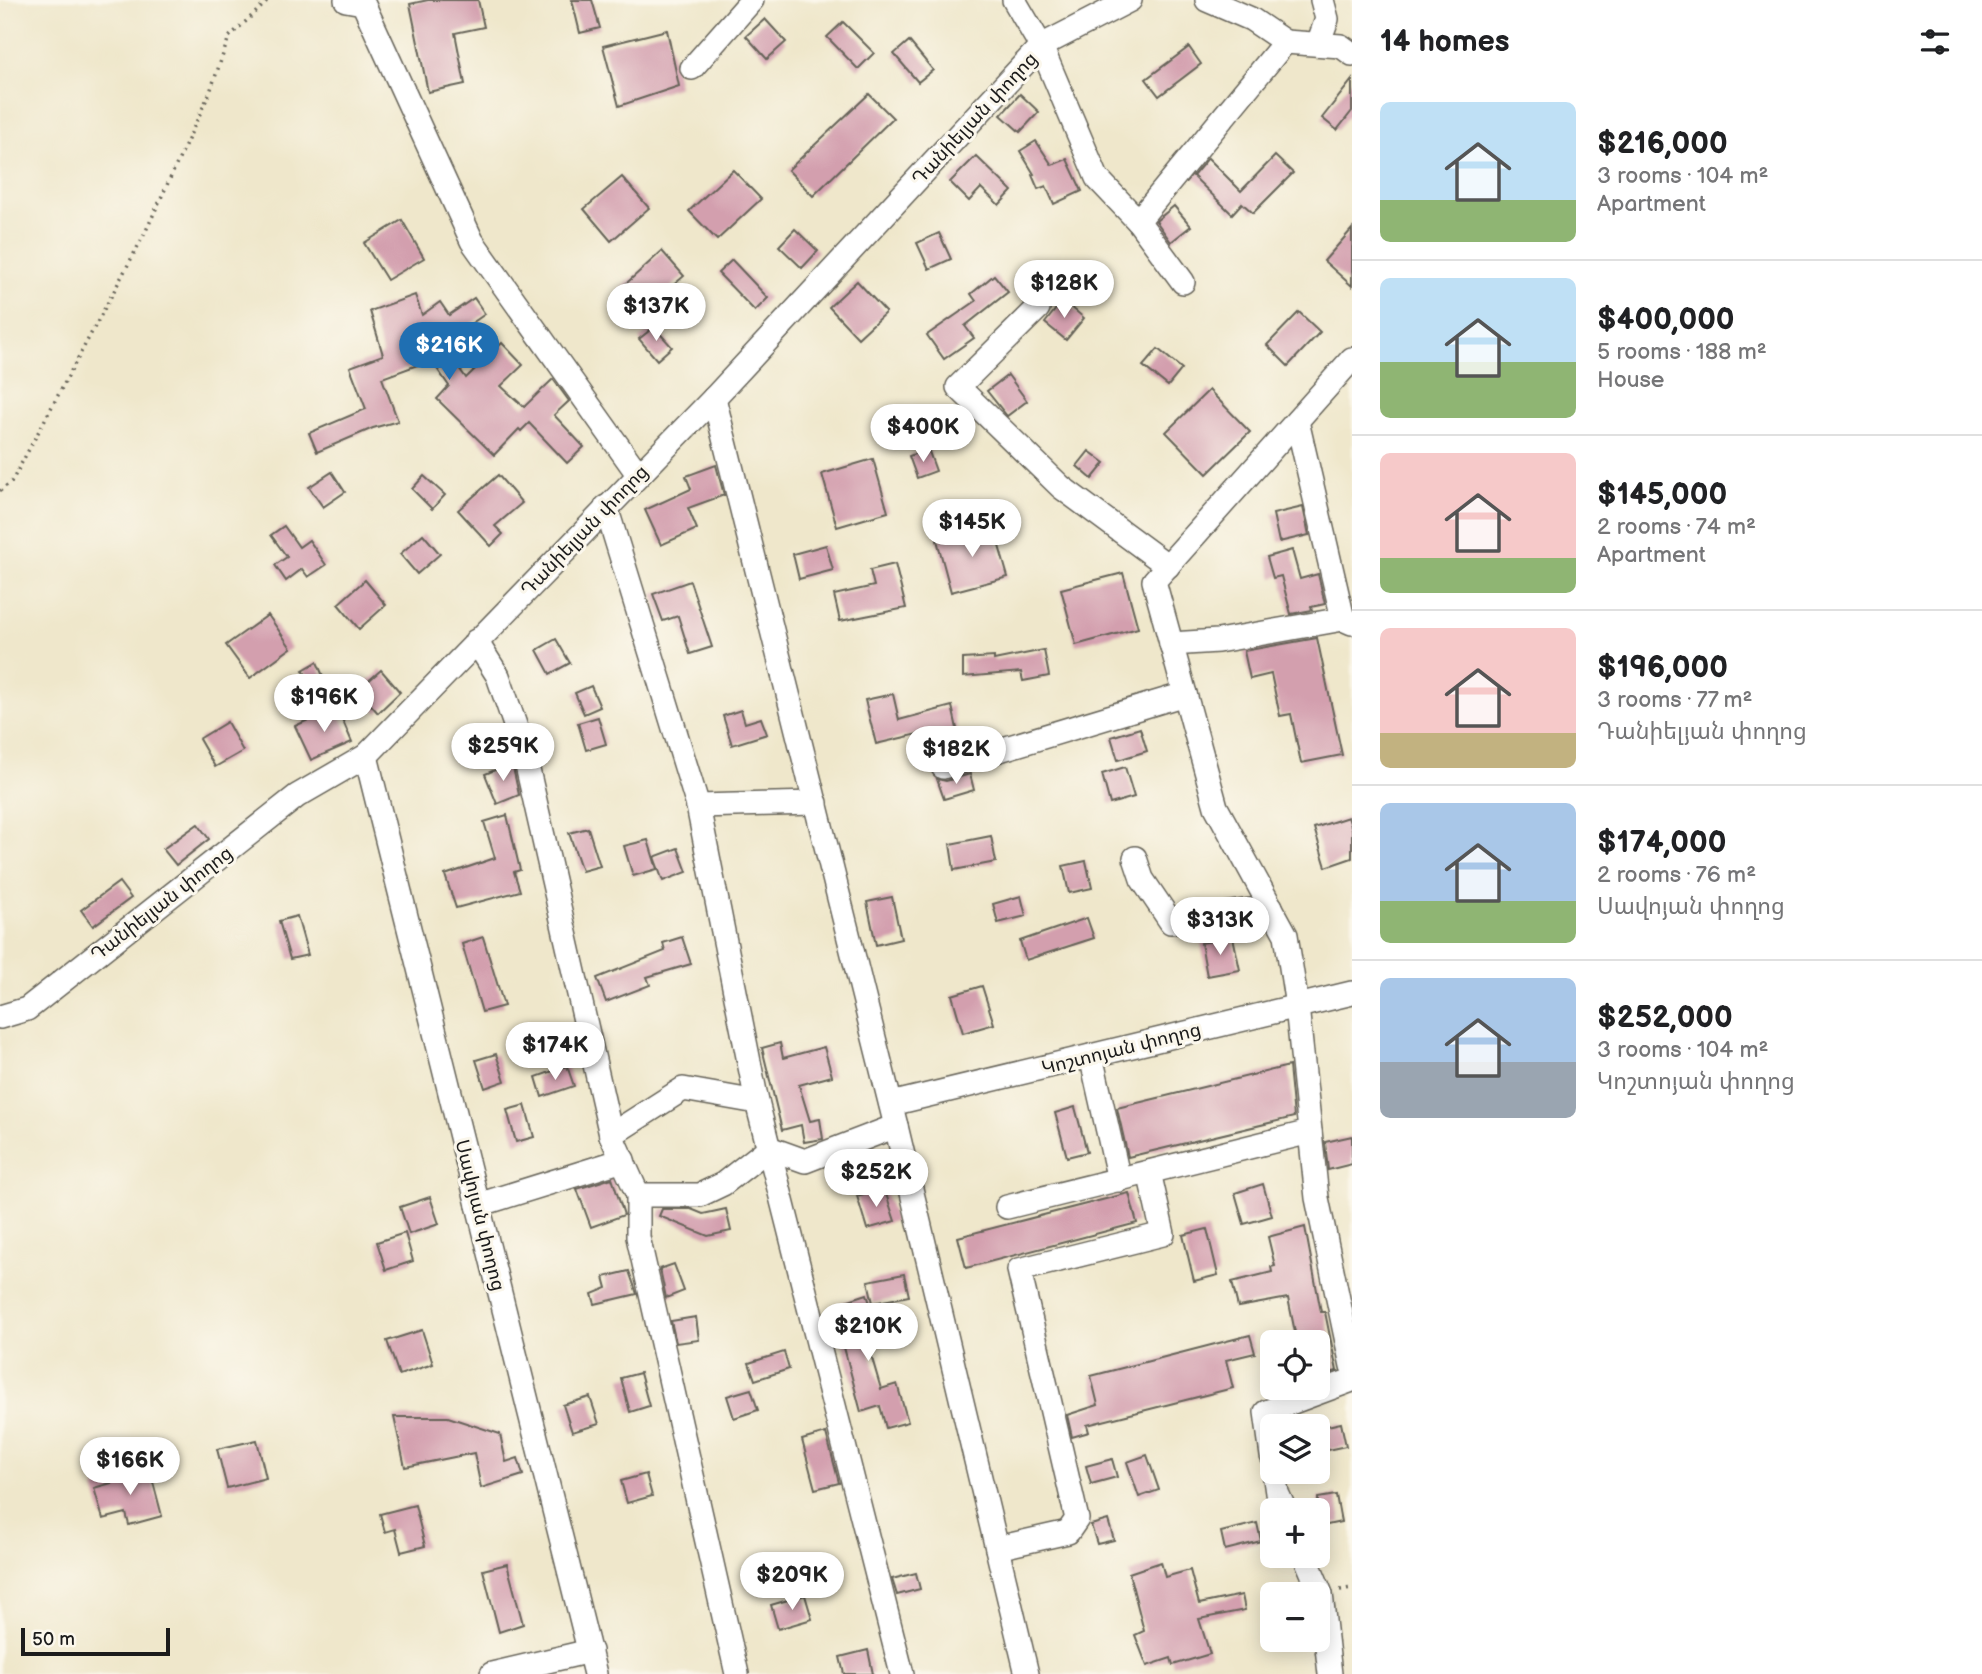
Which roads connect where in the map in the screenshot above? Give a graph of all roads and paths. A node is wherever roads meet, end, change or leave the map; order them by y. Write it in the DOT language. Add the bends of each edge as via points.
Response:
graph roads {
  1 [pos="269,0"];
  2 [pos="346,0"];
  3 [pos="752,0"];
  4 [pos="1014,0"];
  5 [pos="1130,0"];
  6 [pos="1207,0"];
  7 [pos="1322,0"];
  8 [pos="1285,42"];
  9 [pos="1318,44"];
  10 [pos="1041,46"];
  11 [pos="1352,54"];
  12 [pos="692,68"];
  13 [pos="1138,221"];
  14 [pos="1183,282"];
  15 [pos="1038,308"];
  16 [pos="1352,359"];
  17 [pos="714,398"];
  18 [pos="1297,421"];
  19 [pos="638,474"];
  20 [pos="0,491"];
  21 [pos="606,507"];
  22 [pos="1168,566"];
  23 [pos="1348,621"];
  24 [pos="476,641"];
  25 [pos="1171,644"];
  26 [pos="1185,694"];
  27 [pos="366,755"];
  28 [pos="943,767"];
  29 [pos="816,803"];
  30 [pos="698,806"];
  31 [pos="1135,858"];
  32 [pos="1271,907"];
  33 [pos="1352,993"];
  34 [pos="1297,1006"];
  35 [pos="0,1017"];
  36 [pos="1091,1056"];
  37 [pos="757,1102"];
  38 [pos="894,1115"];
  39 [pos="1310,1132"];
  40 [pos="611,1135"];
  41 [pos="769,1148"];
  42 [pos="623,1160"];
  43 [pos="1149,1172"];
  44 [pos="1119,1180"];
  45 [pos="638,1195"];
  46 [pos="478,1205"];
  47 [pos="1007,1207"];
  48 [pos="1352,1366"];
  49 [pos="1352,1380"];
  50 [pos="1266,1414"];
  51 [pos="997,1548"];
  52 [pos="1310,1568"];
  53 [pos="590,1651"];
  54 [pos="492,1674"];
  55 [pos="595,1674"];
  56 [pos="737,1674"];
  57 [pos="902,1674"];
  58 [pos="1027,1674"];
  59 [pos="1330,1674"];
  1 -- 20 [label="path" via="229,37 210,92 144,235 12,481"];
  2 -- 19 [label="street" via="363,4 472,241"];
  3 -- 12 [label="street"];
  4 -- 10 [label="street"];
  5 -- 10 [label="street, Դանիելյան փողոց"];
  6 -- 8 [label="street" via="1251,19"];
  7 -- 9 [label="street" via="1327,19"];
  8 -- 9 [label="street"];
  8 -- 13 [label="street"];
  9 -- 11 [label="street" via="1341,46"];
  10 -- 13 [label="street" via="1097,178"];
  10 -- 17 [label="street, Դանիելյան փողոց"];
  13 -- 14 [label="street"];
  15 -- 22 [label="street" via="958,387 1061,487"];
  16 -- 18 [label="street"];
  17 -- 19 [label="street, Դանիելյան փողոց"];
  17 -- 29 [label="street"];
  18 -- 22 [label="street"];
  18 -- 23 [label="street"];
  19 -- 21 [label="street, Դանիելյան փողոց"];
  21 -- 24 [label="street, Դանիելյան փողոց"];
  21 -- 30 [label="street"];
  22 -- 25 [label="street" via="1154,582"];
  23 -- 25 [label="street"];
  24 -- 27 [label="street, Դանիելյան փողոց"];
  24 -- 40 [label="street" via="498,676 523,748"];
  25 -- 26 [label="street"];
  26 -- 28 [label="street"];
  26 -- 32 [label="street" via="1216,807"];
  27 -- 35 [label="street, Դանիելյան փողոց" via="297,796 26,1009"];
  27 -- 46 [label="street, Սավոյան փողոց"];
  29 -- 30 [label="street"];
  29 -- 38 [label="street"];
  30 -- 37 [label="street"];
  31 -- 32 [label="street" via="1142,879 1171,922"];
  32 -- 34 [label="street" via="1286,935"];
  33 -- 34 [label="street, Կոշտոյան փողոց"];
  34 -- 36 [label="street, Կոշտոյան փողոց"];
  34 -- 39 [label="street"];
  36 -- 38 [label="street, Կոշտոյան փողոց"];
  36 -- 44 [label="street"];
  37 -- 40 [label="street" via="683,1089"];
  37 -- 41 [label="street"];
  38 -- 41 [label="street, Կոշտոյան փողոց" via="805,1161"];
  38 -- 51 [label="street"];
  39 -- 43 [label="street"];
  39 -- 48 [label="street" via="1317,1199"];
  40 -- 42 [label="street"];
  41 -- 45 [label="street" via="723,1184 700,1195"];
  41 -- 57 [label="street"];
  42 -- 45 [label="street"];
  42 -- 46 [label="street"];
  43 -- 44 [label="street"];
  43 -- 51 [label="street" via="1163,1234 1019,1270 1077,1519 1068,1532"];
  44 -- 47 [label="street"];
  45 -- 56 [label="street" via="638,1237"];
  46 -- 53 [label="street, Սավոյան փողոց"];
  49 -- 50 [label="street"];
  51 -- 58 [label="street"];
  52 -- 59 [label="street" via="1321,1594"];
  53 -- 54 [label="street"];
  53 -- 55 [label="street, Սավոյան փողոց"];
}
